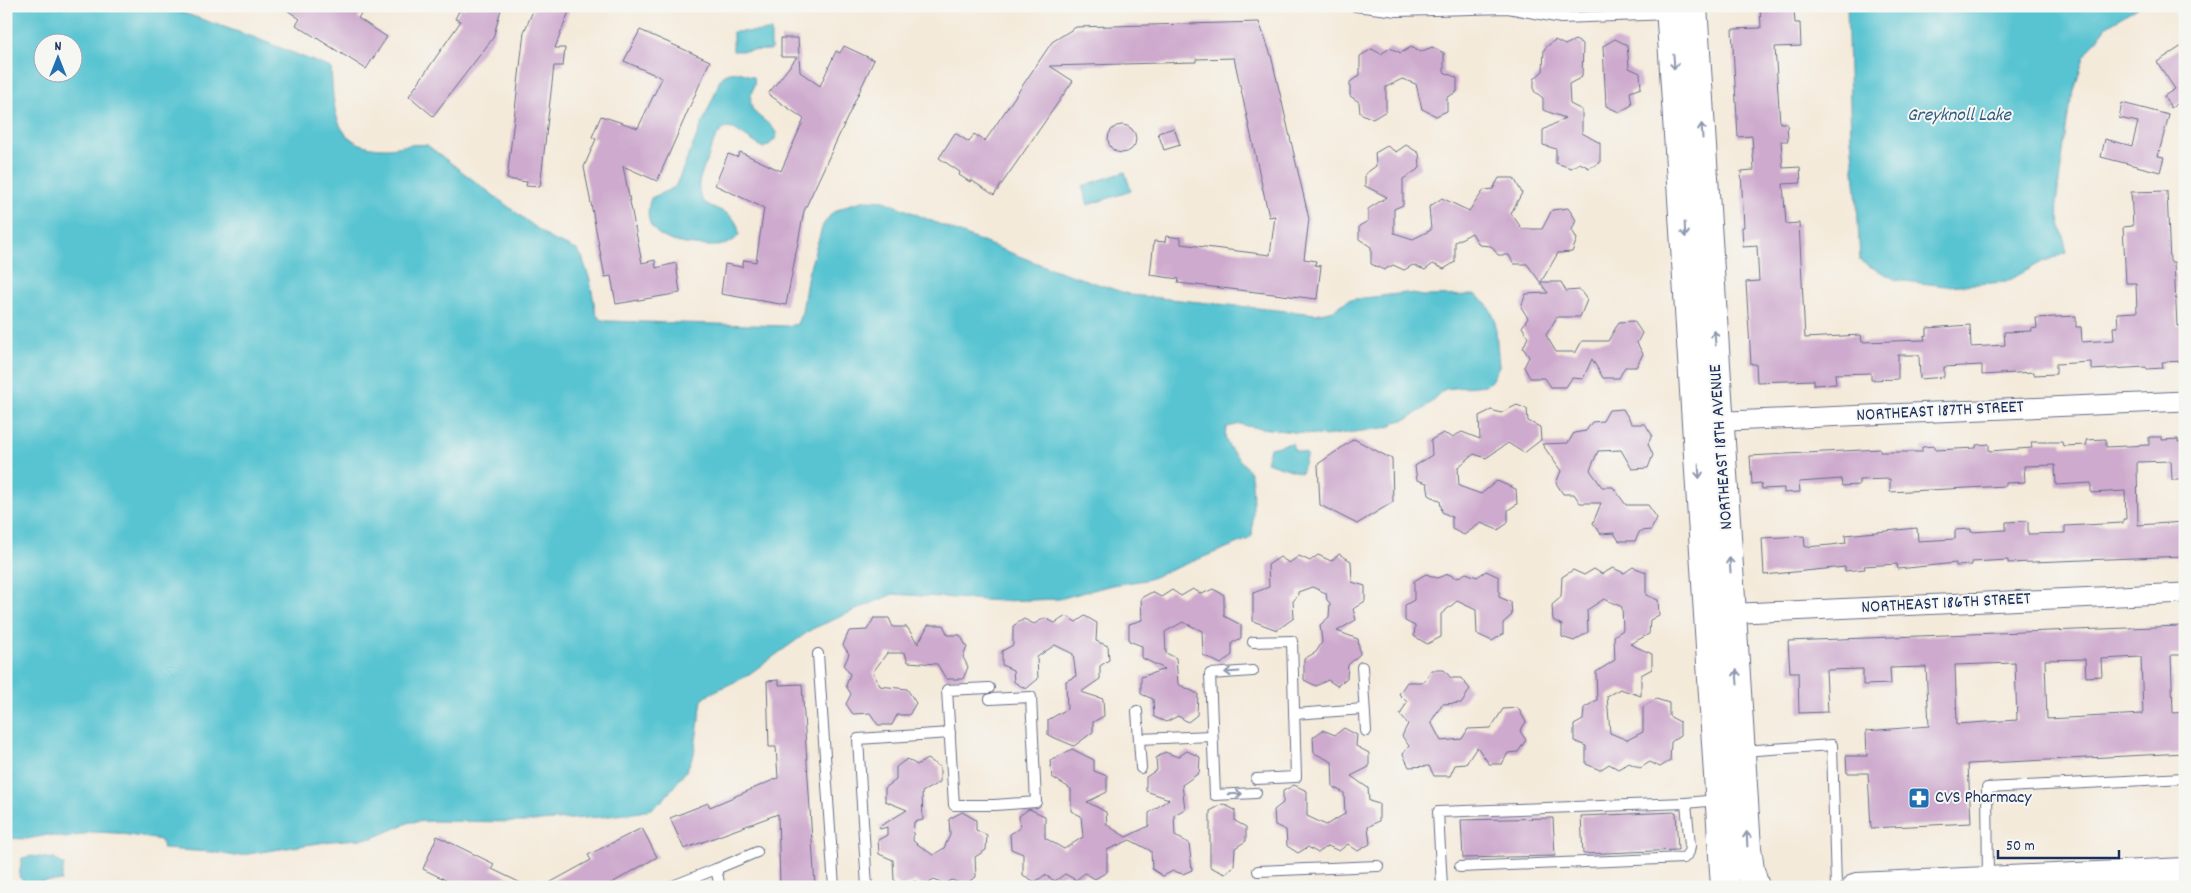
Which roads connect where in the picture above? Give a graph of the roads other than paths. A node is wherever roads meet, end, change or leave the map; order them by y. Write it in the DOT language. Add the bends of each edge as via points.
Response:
graph roads {
  1 [pos="1355,6"];
  2 [pos="1512,7"];
  3 [pos="1679,8"];
  4 [pos="2185,401"];
  5 [pos="1708,422"];
  6 [pos="2185,593"];
  7 [pos="1720,614"];
  8 [pos="1253,642"];
  9 [pos="818,654"];
  10 [pos="1362,667"];
  11 [pos="1253,671"];
  12 [pos="1364,709"];
  13 [pos="1137,711"];
  14 [pos="1294,714"];
  15 [pos="1366,731"];
  16 [pos="950,733"];
  17 [pos="1212,736"];
  18 [pos="1139,739"];
  19 [pos="1729,752"];
  20 [pos="1141,768"];
  21 [pos="2185,778"];
  22 [pos="1256,779"];
  23 [pos="1256,794"];
  24 [pos="1719,799"];
  25 [pos="1686,803"];
  26 [pos="757,852"];
  27 [pos="1378,866"];
  28 [pos="1460,867"];
  29 [pos="716,869"];
  30 [pos="1258,870"];
  31 [pos="2185,872"];
  32 [pos="1988,881"];
  33 [pos="670,887"];
  34 [pos="720,887"];
  35 [pos="834,887"];
  36 [pos="867,887"];
  37 [pos="1442,887"];
  38 [pos="1725,887"];
  39 [pos="1755,887"];
  40 [pos="1836,887"];
  41 [pos="1857,887"];
  1 -- 2 [label="lane" via="1397,11"];
  2 -- 3 [label="lane" via="1561,18"];
  3 -- 5 [label="street, NORTHEAST 18TH AVENUE"];
  4 -- 5 [label="street, NORTHEAST 187TH STREET"];
  5 -- 7 [label="street, NORTHEAST 18TH AVENUE"];
  6 -- 7 [label="street, NORTHEAST 186TH STREET"];
  7 -- 19 [label="street, NORTHEAST 18TH AVENUE"];
  8 -- 14 [label="lane" via="1292,641"];
  9 -- 35 [label="lane"];
  10 -- 12 [label="lane"];
  11 -- 17 [label="lane, one-way" via="1210,674"];
  12 -- 14 [label="lane"];
  12 -- 15 [label="lane"];
  13 -- 18 [label="lane"];
  14 -- 22 [label="lane" via="1296,778"];
  16 -- 16 [label="lane" via="954,805 1036,802 1031,697 947,690"];
  16 -- 36 [label="lane" via="858,739"];
  17 -- 18 [label="lane"];
  17 -- 23 [label="lane, one-way" via="1215,795"];
  18 -- 20 [label="lane"];
  19 -- 24 [label="street, NORTHEAST 18TH AVENUE"];
  39 -- 19 [label="street, NORTHEAST 18TH AVENUE, one-way"];
  19 -- 40 [label="lane" via="1832,745"];
  21 -- 32 [label="lane" via="1987,788"];
  24 -- 25 [label="lane"];
  24 -- 38 [label="street, NORTHEAST 18TH AVENUE"];
  25 -- 28 [label="lane" via="1690,846 1684,858"];
  25 -- 37 [label="lane" via="1438,812"];
  26 -- 29 [label="lane"];
  27 -- 30 [label="lane"];
  29 -- 33 [label="lane"];
  29 -- 34 [label="lane"];
  31 -- 32 [label="street"];
  32 -- 41 [label="street"];
}
